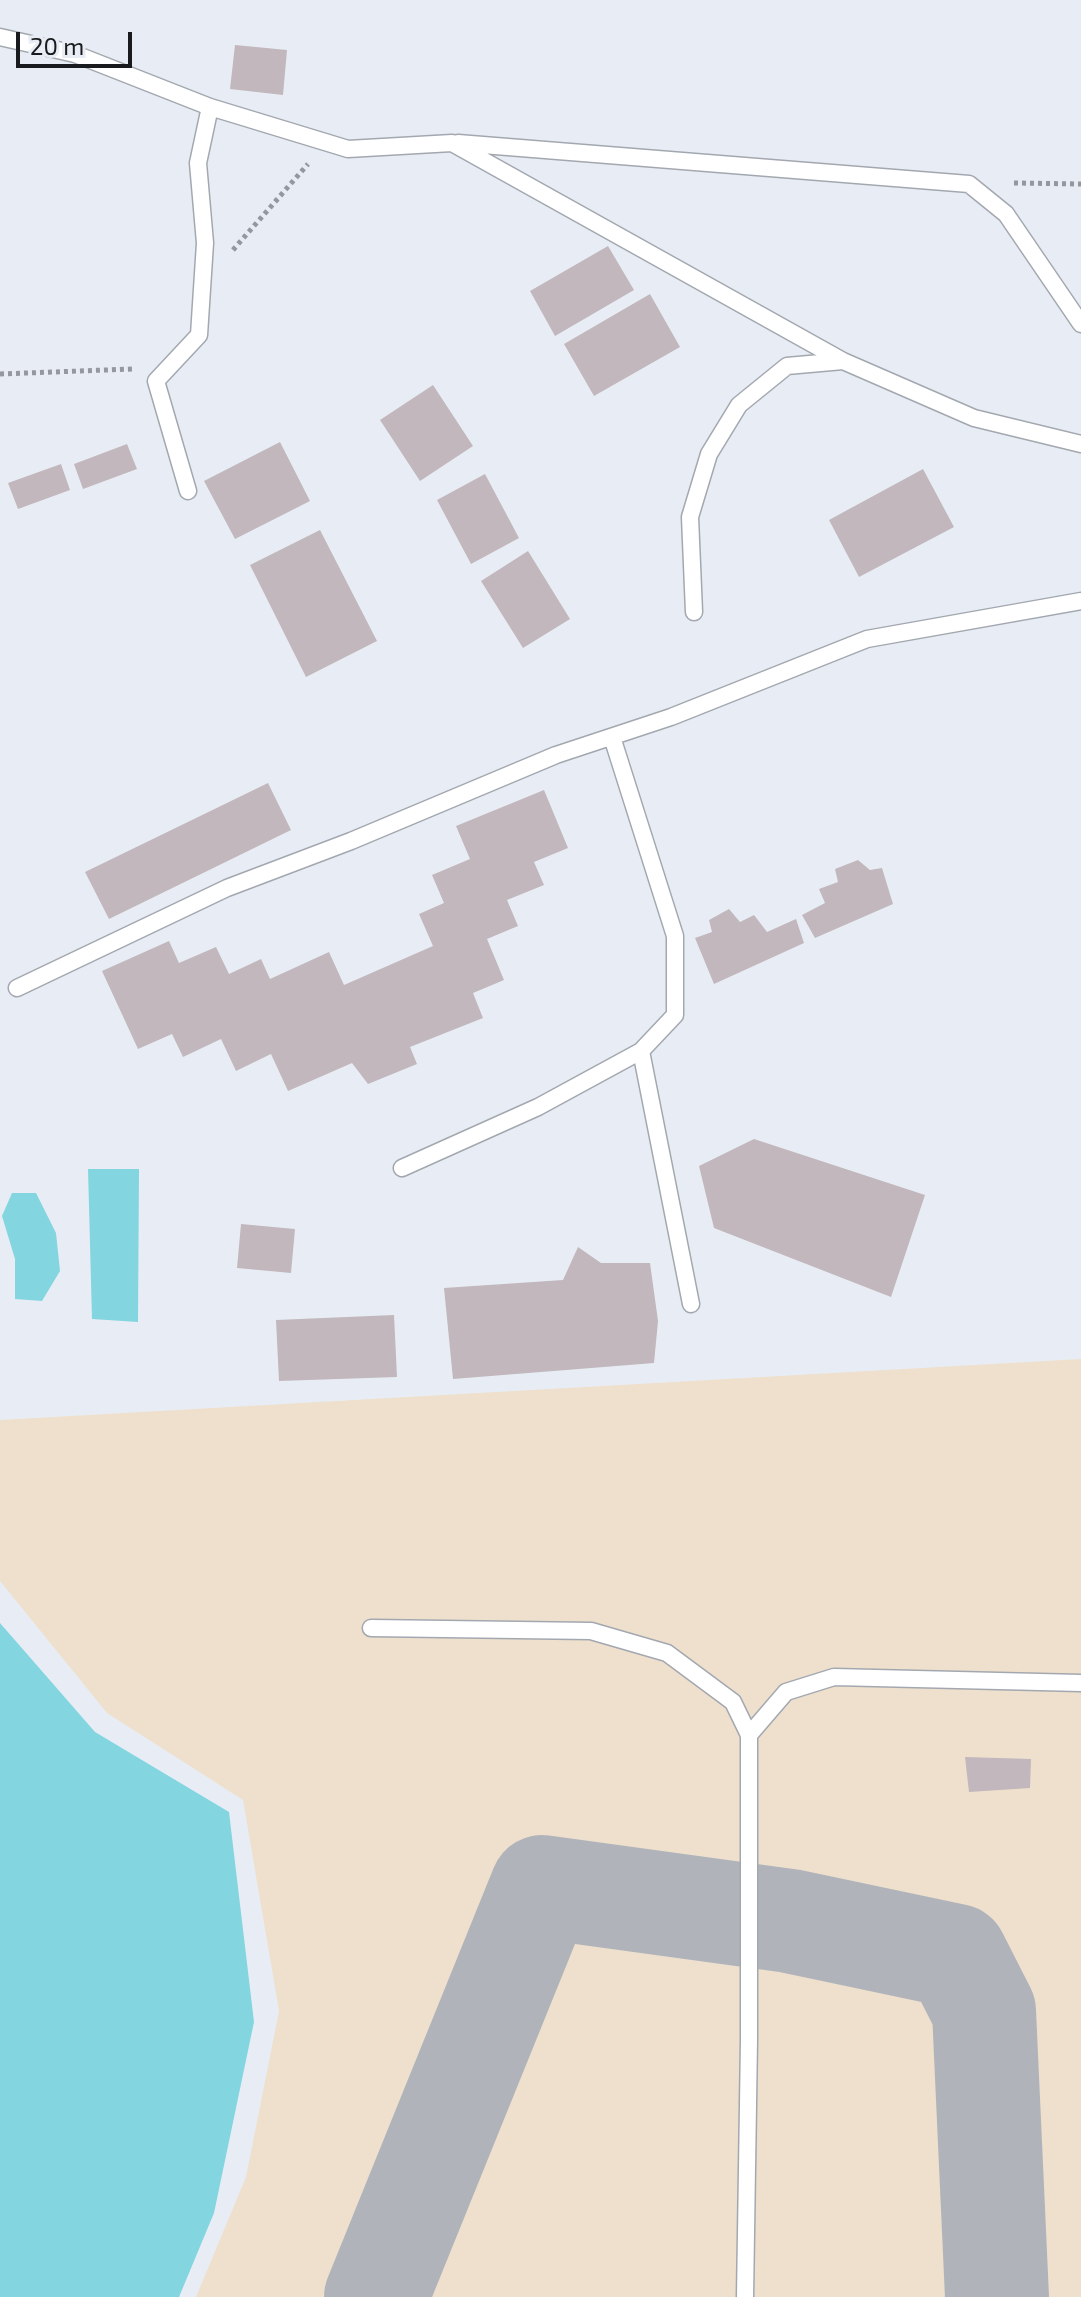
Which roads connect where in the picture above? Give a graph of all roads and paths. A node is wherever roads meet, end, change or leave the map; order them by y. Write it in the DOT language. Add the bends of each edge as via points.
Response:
graph roads {
  1 [pos="0,37"];
  2 [pos="210,107"];
  3 [pos="327,142"];
  4 [pos="452,143"];
  5 [pos="202,286"];
  6 [pos="1081,324"];
  7 [pos="843,361"];
  8 [pos="169,367"];
  9 [pos="0,374"];
  10 [pos="1081,444"];
  11 [pos="188,491"];
  12 [pos="1081,601"];
  13 [pos="694,612"];
  14 [pos="612,737"];
  15 [pos="17,988"];
  16 [pos="641,1051"];
  17 [pos="402,1168"];
  18 [pos="691,1304"];
  19 [pos="371,1628"];
  20 [pos="1081,1683"];
  21 [pos="749,1735"];
  22 [pos="745,2297"];
  1 -- 2 [label="lane" via="75,54"];
  2 -- 3 [label="lane"];
  2 -- 5 [label="lane" via="198,163 205,243"];
  3 -- 4 [label="lane" via="348,149"];
  3 -- 5 [label="path"];
  4 -- 6 [label="lane" via="969,184 1006,214"];
  4 -- 7 [label="lane"];
  5 -- 8 [label="lane" via="199,335"];
  7 -- 10 [label="lane" via="974,418"];
  7 -- 13 [label="lane" via="787,366 739,405 709,454 690,517"];
  8 -- 9 [label="path"];
  8 -- 11 [label="lane" via="156,381"];
  12 -- 14 [label="lane" via="867,639"];
  14 -- 15 [label="lane" via="227,888"];
  14 -- 16 [label="lane" via="675,936 675,1015"];
  16 -- 17 [label="lane" via="538,1107"];
  16 -- 18 [label="lane"];
  19 -- 21 [label="lane" via="591,1631 667,1653 733,1702"];
  20 -- 21 [label="lane" via="834,1677 786,1692"];
  21 -- 22 [label="lane"];
}
